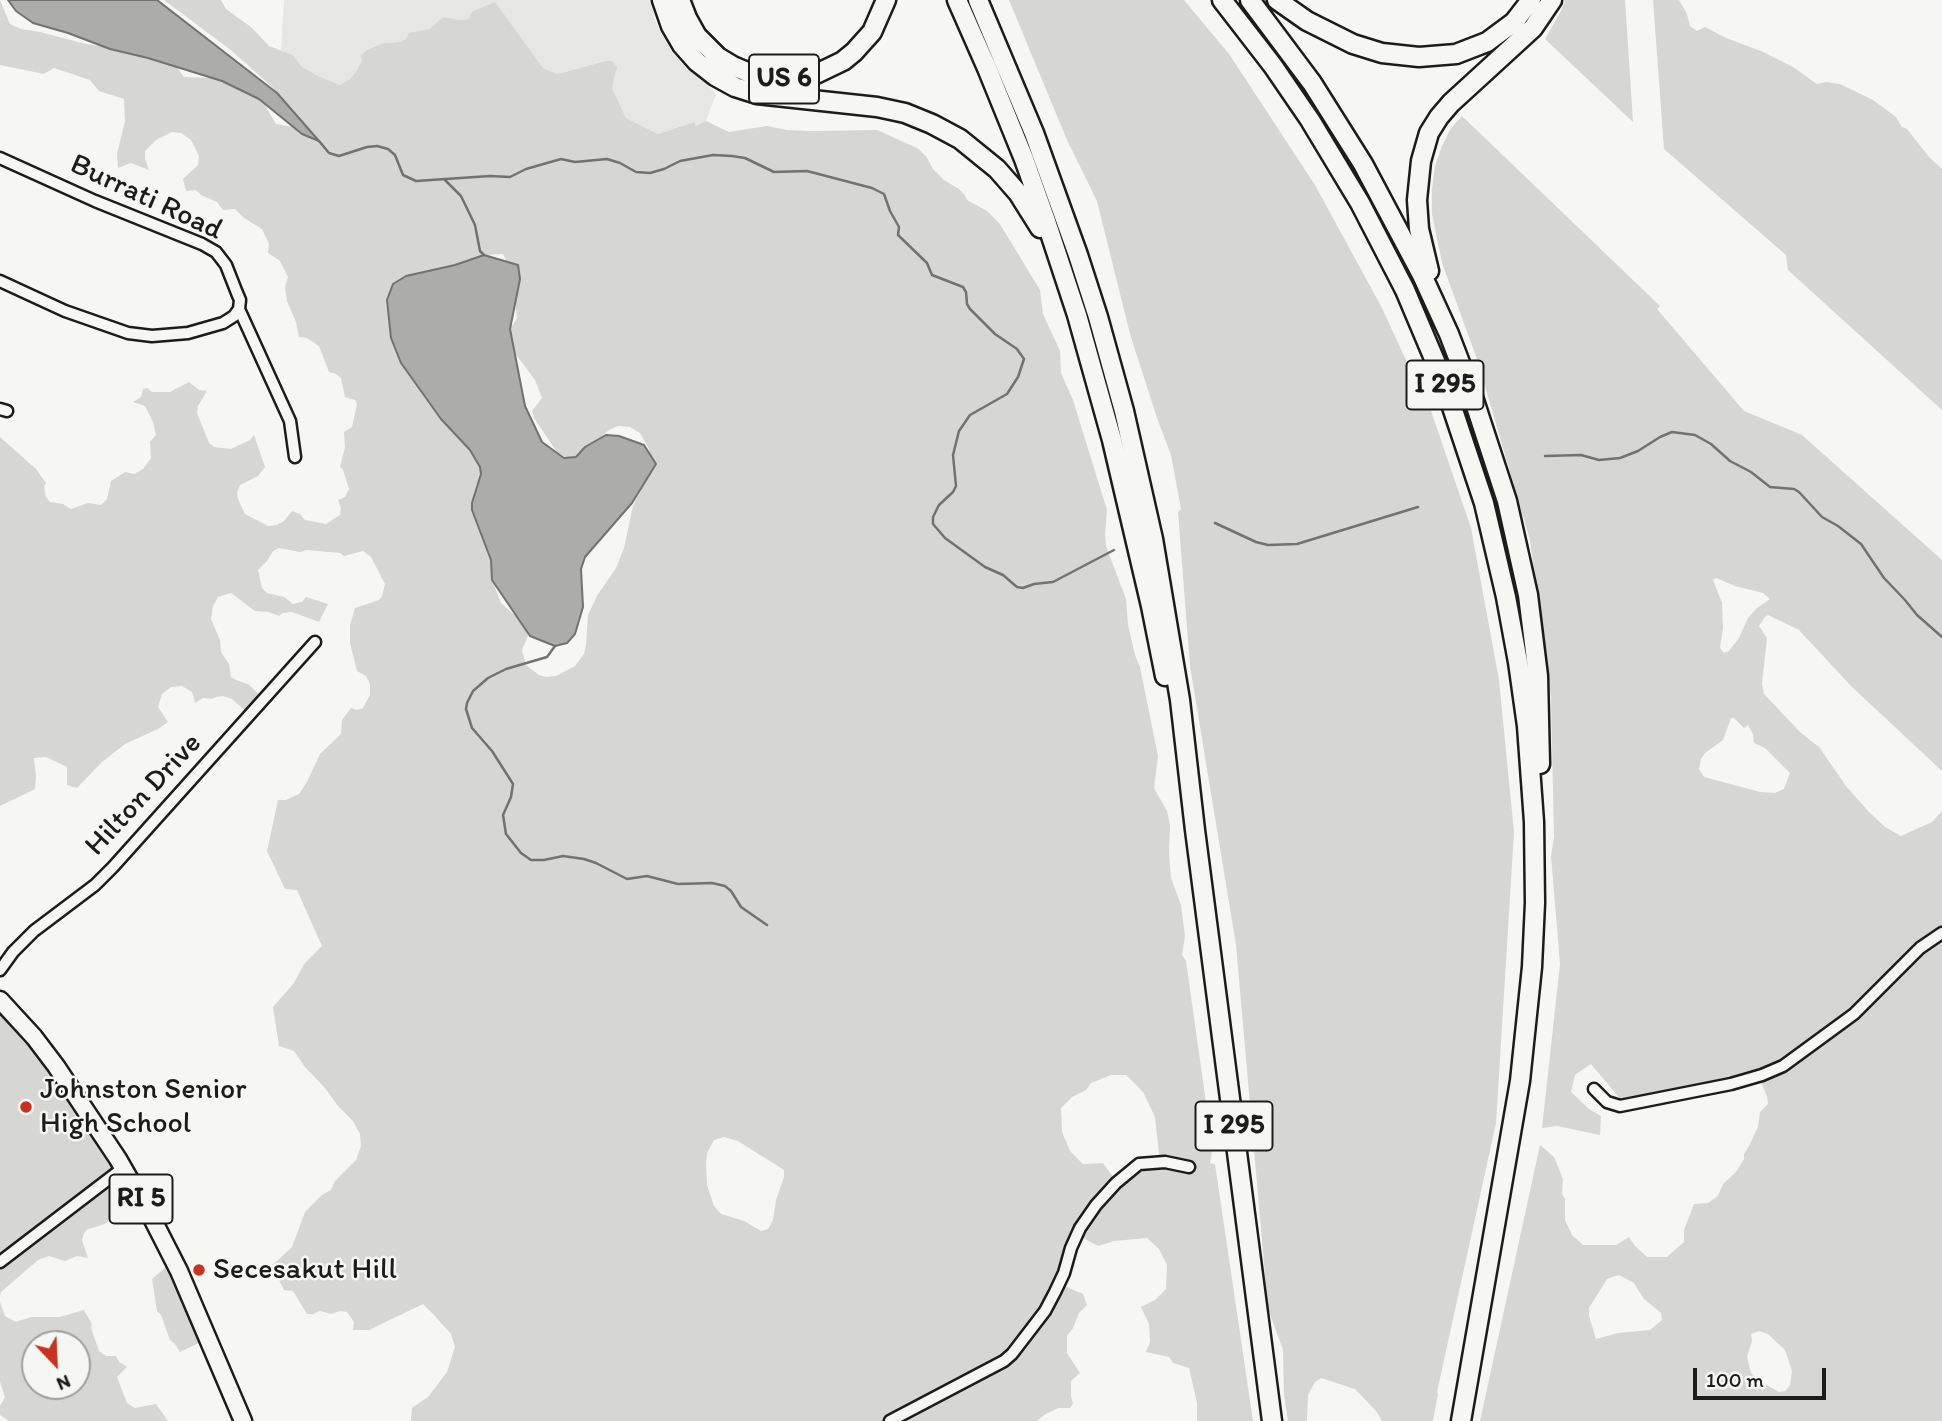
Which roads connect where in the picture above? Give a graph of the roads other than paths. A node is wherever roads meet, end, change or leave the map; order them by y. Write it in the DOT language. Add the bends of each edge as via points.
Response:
graph roads {
  1 [pos="662,0"];
  2 [pos="680,0"];
  3 [pos="886,0"];
  4 [pos="957,0"];
  5 [pos="978,0"];
  6 [pos="1222,0"];
  7 [pos="1250,0"];
  8 [pos="1277,0"];
  9 [pos="1531,0"];
  10 [pos="1552,0"];
  11 [pos="0,158"];
  12 [pos="0,281"];
  13 [pos="239,309"];
  14 [pos="1449,334"];
  15 [pos="1086,345"];
  16 [pos="295,457"];
  17 [pos="315,642"];
  18 [pos="1534,822"];
  19 [pos="1195,830"];
  20 [pos="1942,933"];
  21 [pos="0,971"];
  22 [pos="0,1000"];
  23 [pos="1594,1090"];
  24 [pos="1189,1167"];
  25 [pos="123,1168"];
  26 [pos="0,1262"];
  27 [pos="243,1421"];
  28 [pos="890,1421"];
  29 [pos="1272,1421"];
  30 [pos="1461,1421"];
  1 -- 15 [label="highway" via="671,26 689,54 734,87 769,96 905,113 947,131 985,158 1036,220"];
  2 -- 3 [label="highway, US 6" via="692,27 718,57 752,74 781,79 816,74 855,52 872,32"];
  4 -- 15 [label="highway" via="1036,191"];
  5 -- 19 [label="highway, I 295" via="1057,193 1127,422 1167,614"];
  6 -- 18 [label="highway, I 295" via="1273,66 1344,175 1391,261 1443,380 1484,503 1506,597 1523,694"];
  7 -- 14 [label="highway" via="1312,83 1363,164"];
  8 -- 9 [label="highway" via="1353,44 1419,57 1456,54 1487,42 1514,22"];
  10 -- 14 [label="highway" via="1527,34 1444,110 1423,151 1419,229"];
  11 -- 13 [label="street, Burrati Road" via="211,249 226,265 240,300"];
  12 -- 13 [label="street" via="65,311 128,333 152,336 188,334 223,323"];
  13 -- 16 [label="street, Burrati Road" via="290,421"];
  14 -- 18 [label="highway" via="1507,502 1528,594 1541,723"];
  15 -- 19 [label="highway" via="1151,606"];
  17 -- 21 [label="street, Hilton Drive" via="113,867 34,931"];
  18 -- 30 [label="highway, I 295" via="1534,935 1526,1032"];
  19 -- 29 [label="highway, I 295"];
  20 -- 23 [label="street" via="1920,948 1854,1014 1783,1066 1731,1084 1620,1105 1607,1102"];
  22 -- 25 [label="main road, RI 5" via="56,1066"];
  24 -- 28 [label="street" via="1139,1164 1116,1183 1080,1228 1045,1311 1012,1354"];
  25 -- 26 [label="street"];
  25 -- 27 [label="main road, RI 5" via="179,1271"];
}
